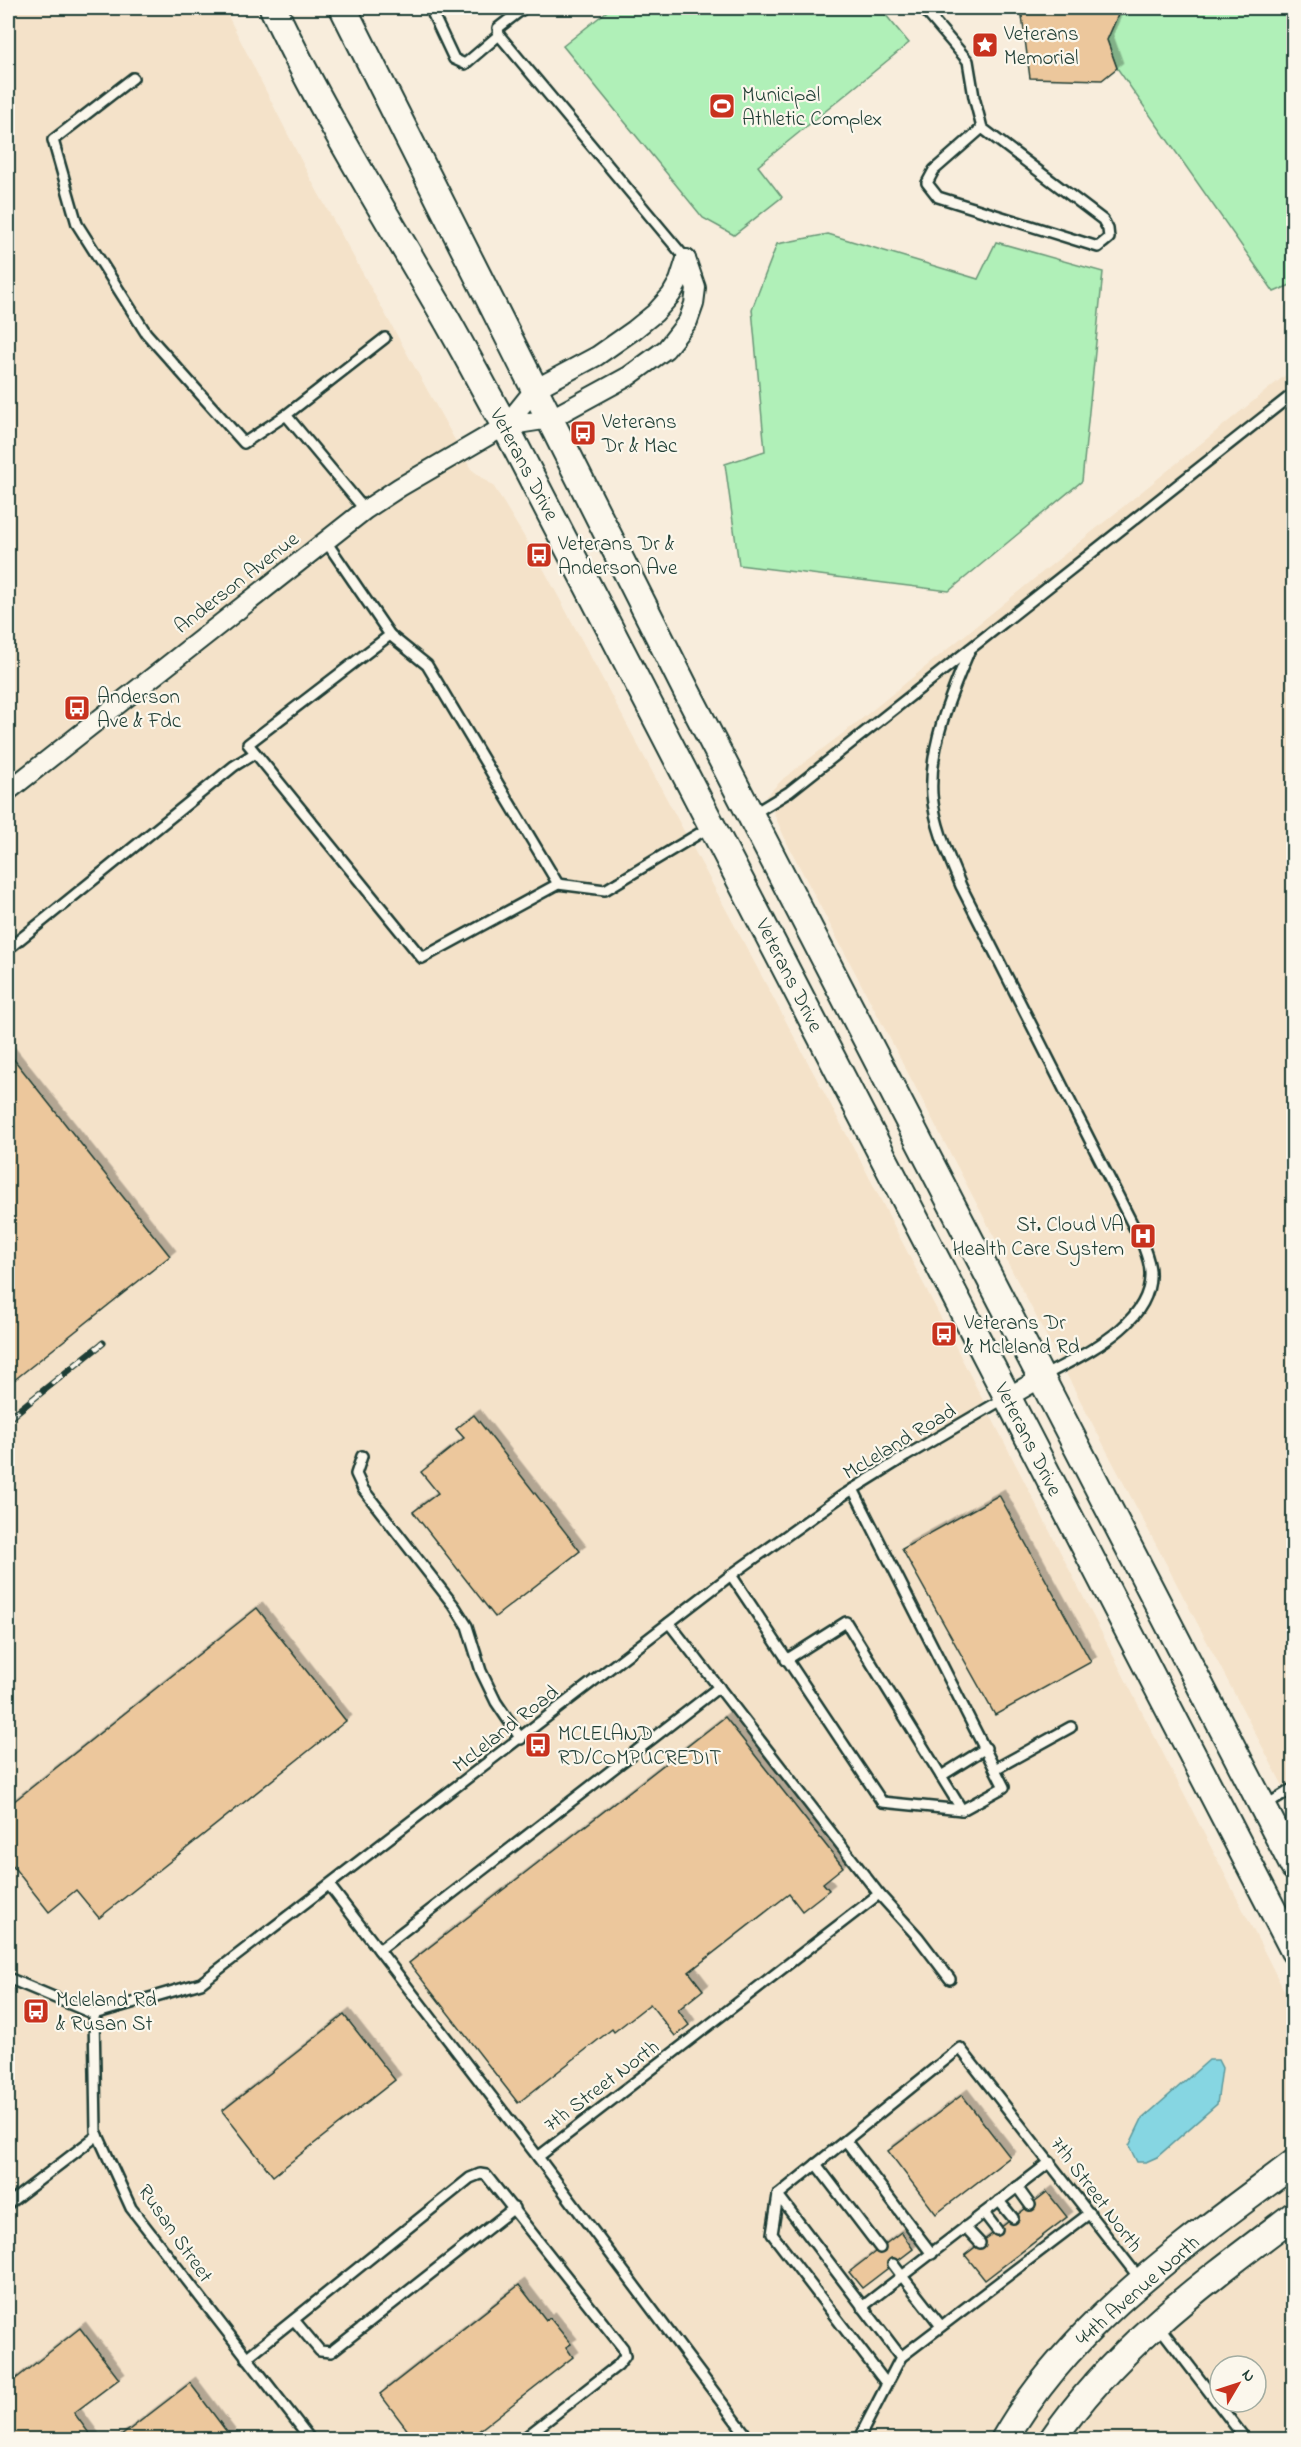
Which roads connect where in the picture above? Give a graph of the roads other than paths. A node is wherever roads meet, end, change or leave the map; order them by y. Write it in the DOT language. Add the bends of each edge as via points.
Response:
graph roads {
  1 [pos="273,8"];
  2 [pos="343,8"];
  3 [pos="430,8"];
  4 [pos="524,8"];
  5 [pos="923,8"];
  6 [pos="499,35"];
  7 [pos="133,78"];
  8 [pos="982,128"];
  9 [pos="686,259"];
  10 [pos="386,338"];
  11 [pos="535,389"];
  12 [pos="1293,393"];
  13 [pos="285,415"];
  14 [pos="550,419"];
  15 [pos="505,426"];
  16 [pos="365,510"];
  17 [pos="325,540"];
  18 [pos="390,635"];
  19 [pos="970,649"];
  20 [pos="255,753"];
  21 [pos="8,791"];
  22 [pos="751,815"];
  23 [pos="713,825"];
  24 [pos="558,884"];
  25 [pos="8,949"];
  26 [pos="1041,1378"];
  27 [pos="1008,1397"];
  28 [pos="362,1456"];
  29 [pos="853,1489"];
  30 [pos="731,1575"];
  31 [pos="669,1623"];
  32 [pos="786,1660"];
  33 [pos="719,1687"];
  34 [pos="1071,1727"];
  35 [pos="520,1739"];
  36 [pos="986,1748"];
  37 [pos="995,1768"];
  38 [pos="941,1776"];
  39 [pos="1293,1788"];
  40 [pos="1263,1807"];
  41 [pos="962,1810"];
  42 [pos="1293,1867"];
  43 [pos="329,1885"];
  44 [pos="879,1894"];
  45 [pos="379,1950"];
  46 [pos="1293,1951"];
  47 [pos="8,1978"];
  48 [pos="950,1979"];
  49 [pos="94,2014"];
  50 [pos="98,2135"];
  51 [pos="846,2141"];
  52 [pos="538,2157"];
  53 [pos="1050,2162"];
  54 [pos="1293,2163"];
  55 [pos="816,2164"];
  56 [pos="1017,2187"];
  57 [pos="778,2195"];
  58 [pos="999,2200"];
  59 [pos="8,2204"];
  60 [pos="1030,2205"];
  61 [pos="514,2208"];
  62 [pos="984,2213"];
  63 [pos="1090,2213"];
  64 [pos="1293,2215"];
  65 [pos="1013,2218"];
  66 [pos="965,2227"];
  67 [pos="997,2230"];
  68 [pos="1049,2231"];
  69 [pos="1057,2240"];
  70 [pos="980,2243"];
  71 [pos="1032,2244"];
  72 [pos="880,2248"];
  73 [pos="1040,2253"];
  74 [pos="932,2254"];
  75 [pos="1017,2256"];
  76 [pos="893,2264"];
  77 [pos="1023,2265"];
  78 [pos="999,2269"];
  79 [pos="902,2276"];
  80 [pos="1005,2278"];
  81 [pos="1142,2281"];
  82 [pos="862,2307"];
  83 [pos="294,2320"];
  84 [pos="1156,2323"];
  85 [pos="940,2326"];
  86 [pos="901,2357"];
  87 [pos="246,2358"];
  88 [pos="886,2383"];
  89 [pos="311,2439"];
  90 [pos="522,2439"];
  91 [pos="750,2439"];
  92 [pos="858,2439"];
  93 [pos="1004,2439"];
  94 [pos="1052,2439"];
  95 [pos="1246,2439"];
  1 -- 15 [label="main road, Veterans Drive" via="342,142"];
  2 -- 11 [label="main road, Veterans Drive"];
  3 -- 6 [label="lane" via="454,59 465,64"];
  4 -- 6 [label="lane" via="498,28"];
  5 -- 8 [label="lane" via="968,62"];
  6 -- 9 [label="lane"];
  7 -- 13 [label="lane" via="53,140 77,224 146,333 244,443"];
  8 -- 8 [label="lane" via="1103,220 1109,238 1098,247 938,198 927,183 934,170"];
  9 -- 11 [label="street, Anderson Avenue" via="671,295 655,313 597,356"];
  9 -- 14 [label="street, Anderson Avenue" via="696,288 688,321 678,336 629,376"];
  10 -- 13 [label="lane"];
  11 -- 14 [label="main road, Veterans Drive"];
  11 -- 15 [label="street, Anderson Avenue"];
  12 -- 19 [label="lane"];
  13 -- 16 [label="lane"];
  14 -- 15 [label="street, Anderson Avenue"];
  14 -- 22 [label="main road, Veterans Drive"];
  15 -- 16 [label="street, Anderson Avenue"];
  15 -- 23 [label="main road, Veterans Drive"];
  16 -- 17 [label="street, Anderson Avenue"];
  17 -- 18 [label="lane"];
  17 -- 21 [label="street, Anderson Avenue"];
  18 -- 20 [label="lane" via="248,744"];
  18 -- 24 [label="lane" via="427,665"];
  19 -- 22 [label="lane" via="789,792"];
  19 -- 26 [label="lane" via="934,757 932,795 942,841 961,886 1143,1245 1150,1271 1148,1293 1137,1312 1119,1330"];
  20 -- 24 [label="lane" via="422,958"];
  20 -- 25 [label="lane"];
  22 -- 26 [label="main road, Veterans Drive"];
  23 -- 24 [label="lane" via="605,890"];
  23 -- 27 [label="main road, Veterans Drive"];
  26 -- 27 [label="street"];
  26 -- 40 [label="main road, Veterans Drive"];
  27 -- 29 [label="lane, McLeland Road"];
  27 -- 46 [label="main road, Veterans Drive"];
  28 -- 35 [label="lane" via="356,1474 363,1489 455,1606 467,1626 496,1702"];
  29 -- 30 [label="lane, McLeland Road"];
  29 -- 36 [label="lane"];
  30 -- 31 [label="lane, McLeland Road"];
  30 -- 32 [label="lane"];
  31 -- 33 [label="lane"];
  31 -- 35 [label="lane, McLeland Road"];
  32 -- 38 [label="lane" via="846,1622"];
  32 -- 41 [label="lane" via="882,1802"];
  33 -- 44 [label="lane"];
  33 -- 45 [label="lane"];
  34 -- 37 [label="lane"];
  35 -- 43 [label="lane, McLeland Road"];
  36 -- 37 [label="lane"];
  36 -- 38 [label="lane"];
  37 -- 41 [label="lane" via="1004,1787"];
  38 -- 41 [label="lane"];
  39 -- 40 [label="lane"];
  40 -- 42 [label="main road, Veterans Drive"];
  43 -- 45 [label="lane"];
  43 -- 49 [label="lane, McLeland Road" via="201,1983"];
  44 -- 48 [label="lane"];
  44 -- 52 [label="lane, 7th Street North"];
  45 -- 52 [label="lane"];
  47 -- 49 [label="lane"];
  49 -- 50 [label="lane, Rusan Street"];
  50 -- 59 [label="lane"];
  50 -- 87 [label="lane, Rusan Street" via="131,2208"];
  51 -- 53 [label="lane, 7th Street North" via="960,2048"];
  51 -- 55 [label="lane, 7th Street North"];
  51 -- 74 [label="lane"];
  52 -- 91 [label="lane, 7th Street North"];
  53 -- 56 [label="lane"];
  53 -- 63 [label="lane, 7th Street North"];
  54 -- 81 [label="main road, 44th Avenue North"];
  55 -- 57 [label="lane, 7th Street North"];
  55 -- 72 [label="lane"];
  56 -- 58 [label="lane"];
  56 -- 60 [label="lane"];
  57 -- 82 [label="lane"];
  57 -- 88 [label="lane" via="772,2234"];
  58 -- 62 [label="lane"];
  58 -- 65 [label="lane"];
  61 -- 83 [label="lane" via="331,2352 320,2351"];
  61 -- 83 [label="lane" via="486,2175 470,2178"];
  61 -- 90 [label="lane" via="623,2348 625,2356"];
  62 -- 66 [label="lane"];
  62 -- 67 [label="lane"];
  63 -- 69 [label="lane"];
  63 -- 81 [label="lane, 7th Street North"];
  64 -- 84 [label="main road, 44th Avenue North"];
  66 -- 70 [label="lane"];
  66 -- 74 [label="lane"];
  68 -- 69 [label="lane"];
  69 -- 73 [label="lane"];
  71 -- 73 [label="lane"];
  73 -- 77 [label="lane"];
  74 -- 79 [label="lane"];
  75 -- 77 [label="lane"];
  76 -- 79 [label="lane"];
  77 -- 80 [label="lane"];
  78 -- 80 [label="lane"];
  79 -- 82 [label="lane"];
  79 -- 85 [label="lane"];
  80 -- 85 [label="lane"];
  81 -- 93 [label="main road, 44th Avenue North" via="1065,2356 1038,2387"];
  82 -- 86 [label="lane"];
  83 -- 87 [label="lane"];
  84 -- 94 [label="main road, 44th Avenue North" via="1095,2383"];
  84 -- 95 [label="lane"];
  85 -- 86 [label="lane"];
  86 -- 88 [label="lane"];
  87 -- 89 [label="lane, Rusan Street"];
  88 -- 92 [label="lane"];
}
